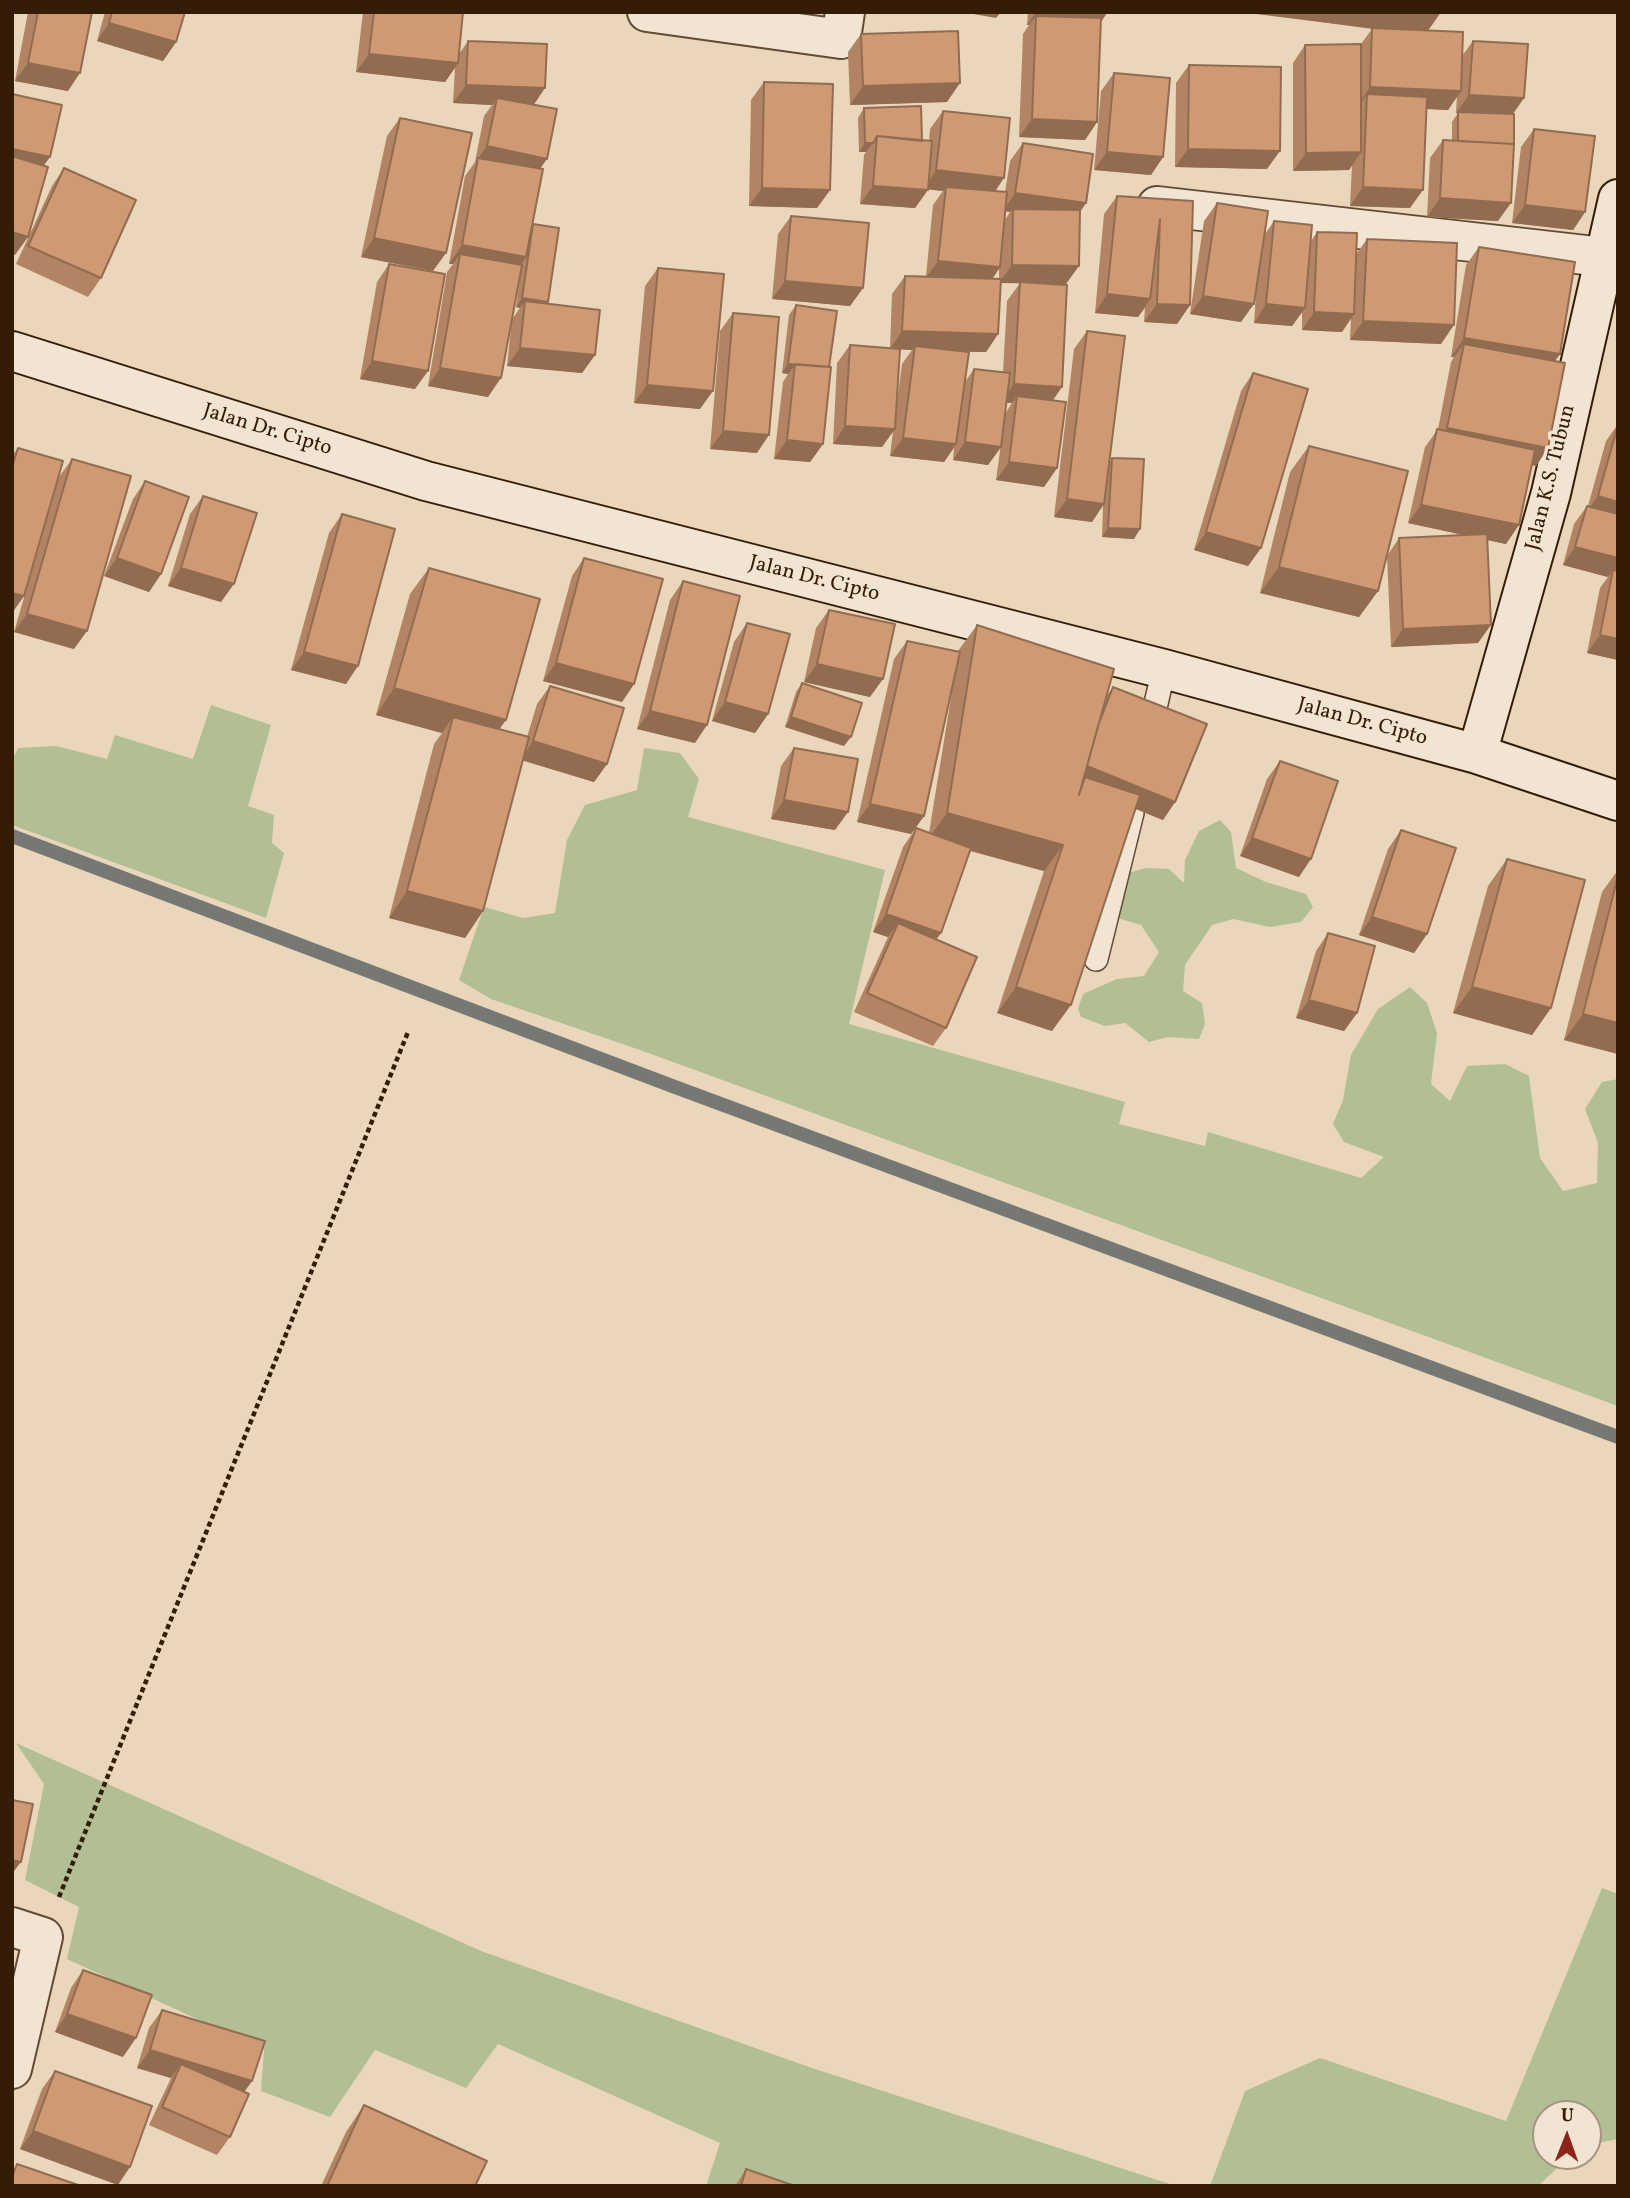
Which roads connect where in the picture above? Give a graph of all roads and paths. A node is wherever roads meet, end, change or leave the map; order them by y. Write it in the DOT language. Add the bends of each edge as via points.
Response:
graph roads {
  1 [pos="647,12"];
  2 [pos="845,12"];
  3 [pos="1618,199"];
  4 [pos="1157,206"];
  5 [pos="1603,257"];
  6 [pos="12,351"];
  7 [pos="1164,669"];
  8 [pos="1152,725"];
  9 [pos="1477,754"];
  10 [pos="1618,801"];
  11 [pos="1133,806"];
  12 [pos="1096,959"];
  13 [pos="408,1032"];
  14 [pos="27,1932"];
  15 [pos="12,2069"];
  1 -- 2 [label="street" via="841,39"];
  3 -- 5 [label="street, Jalan K.S. Tubun"];
  4 -- 5 [label="street"];
  5 -- 9 [label="street, Jalan K.S. Tubun" via="1551,493"];
  6 -- 7 [label="street, Jalan Dr. Cipto" via="426,481"];
  7 -- 8 [label="lane"];
  7 -- 9 [label="street, Jalan Dr. Cipto"];
  9 -- 10 [label="street, Jalan Dr. Cipto"];
  11 -- 12 [label="lane"];
  13 -- 14 [label="path"];
  14 -- 15 [label="street"];
}
